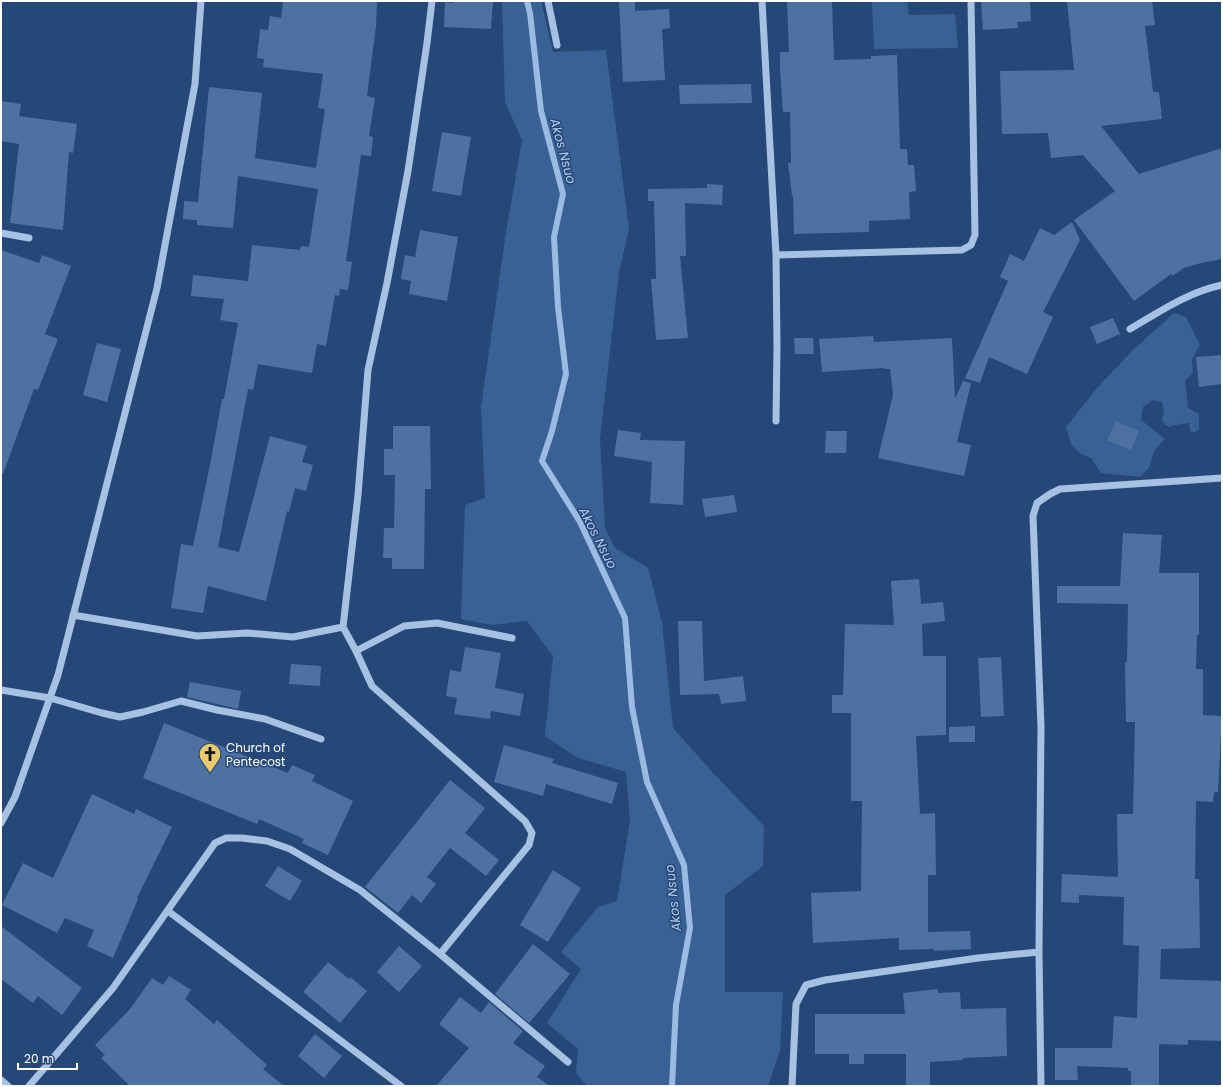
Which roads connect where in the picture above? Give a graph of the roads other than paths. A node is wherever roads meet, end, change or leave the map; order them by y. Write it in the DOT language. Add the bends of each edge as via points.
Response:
graph roads {
  1 [pos="201,1"];
  2 [pos="432,1"];
  3 [pos="548,1"];
  4 [pos="762,1"];
  5 [pos="971,1"];
  6 [pos="557,45"];
  7 [pos="1,233"];
  8 [pos="29,238"];
  9 [pos="776,255"];
  10 [pos="1222,285"];
  11 [pos="1130,329"];
  12 [pos="776,421"];
  13 [pos="1222,478"];
  14 [pos="73,615"];
  15 [pos="343,627"];
  16 [pos="512,638"];
  17 [pos="356,651"];
  18 [pos="1,690"];
  19 [pos="50,698"];
  20 [pos="321,739"];
  21 [pos="1,823"];
  22 [pos="168,911"];
  23 [pos="1039,952"];
  24 [pos="440,954"];
  25 [pos="568,1062"];
  26 [pos="1,1080"];
  27 [pos="8,1086"];
  28 [pos="28,1086"];
  29 [pos="401,1086"];
  30 [pos="792,1086"];
  31 [pos="1040,1086"];
  1 -- 14 [label="street" via="195,84 157,288"];
  2 -- 15 [label="street" via="408,170 368,370 358,495"];
  3 -- 6 [label="street"];
  4 -- 9 [label="street"];
  5 -- 9 [label="street" via="975,235 971,245 962,250"];
  7 -- 8 [label="street"];
  9 -- 12 [label="street"];
  10 -- 11 [label="street" via="1175,303"];
  13 -- 23 [label="street" via="1060,489 1037,504 1033,516 1041,726"];
  14 -- 15 [label="street" via="198,636 247,633 293,637"];
  14 -- 19 [label="street"];
  15 -- 17 [label="street"];
  16 -- 17 [label="street" via="437,623 404,626"];
  17 -- 24 [label="street" via="372,686 526,821 532,833 529,845"];
  18 -- 19 [label="street"];
  19 -- 20 [label="street" via="120,717 181,700 264,719"];
  19 -- 21 [label="street" via="15,798"];
  22 -- 24 [label="street" via="215,843 226,838 267,841 290,849 360,890"];
  22 -- 28 [label="street" via="113,988"];
  22 -- 29 [label="street"];
  23 -- 30 [label="street" via="825,980 806,986 796,1004"];
  23 -- 31 [label="street"];
  24 -- 25 [label="street"];
  26 -- 27 [label="street"];
}
